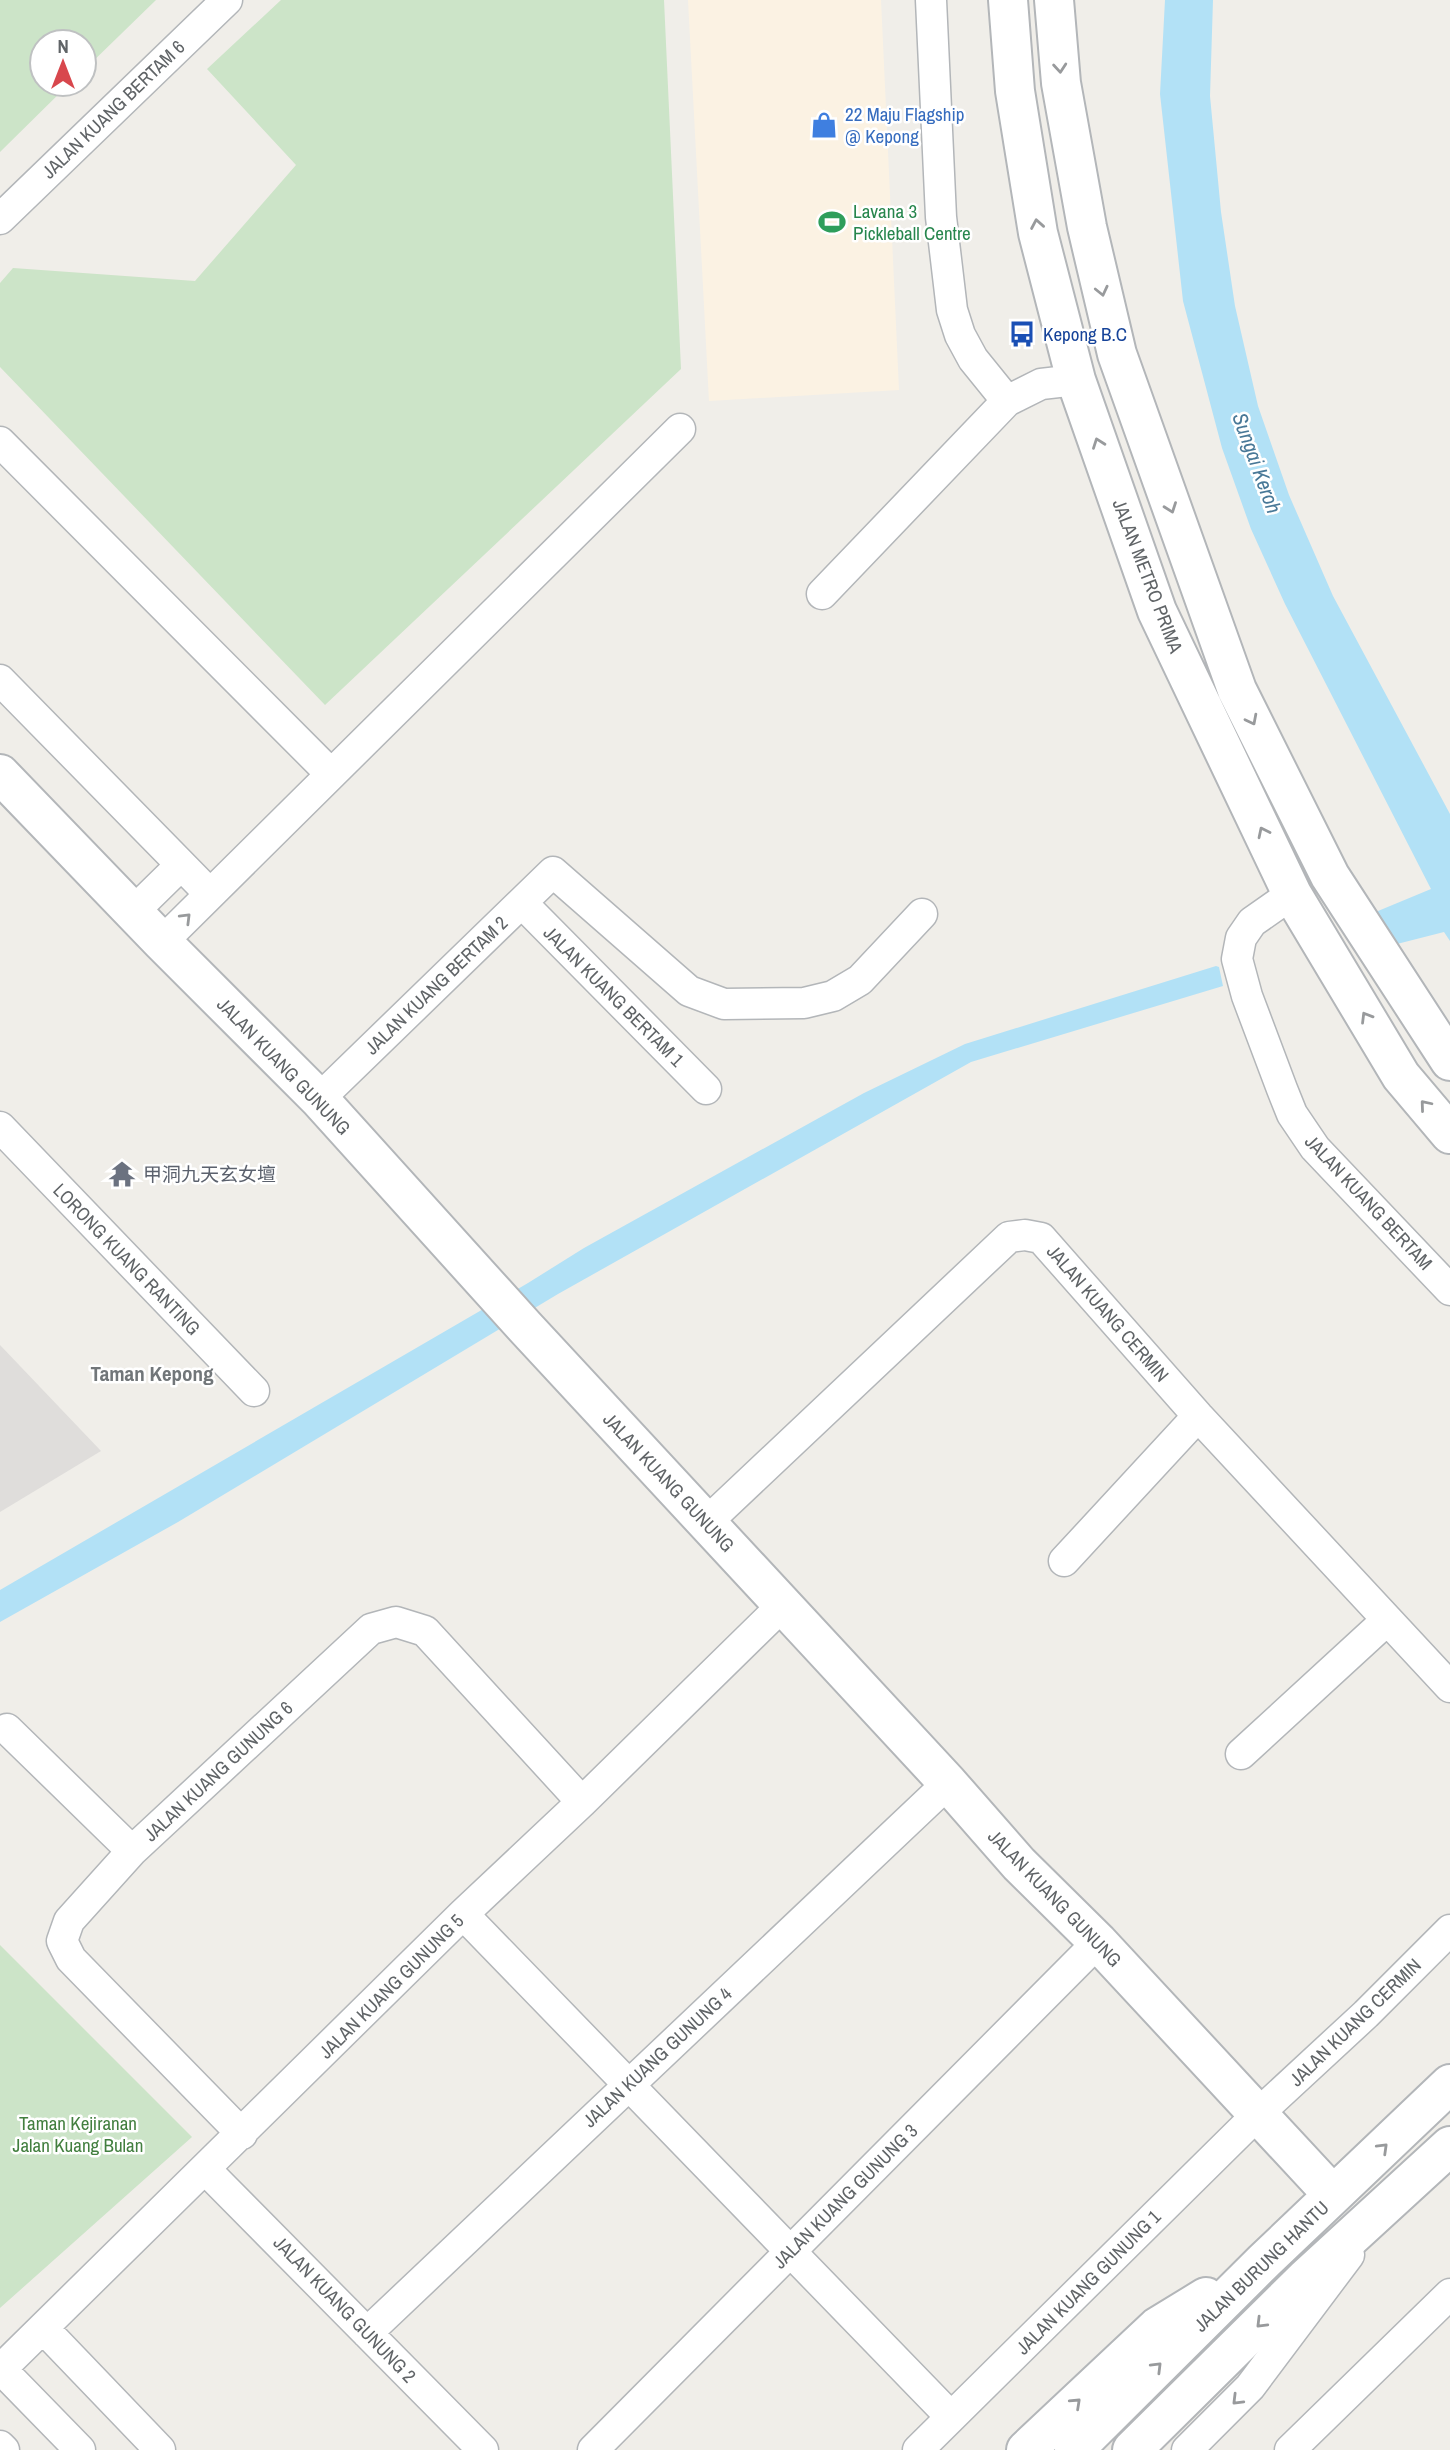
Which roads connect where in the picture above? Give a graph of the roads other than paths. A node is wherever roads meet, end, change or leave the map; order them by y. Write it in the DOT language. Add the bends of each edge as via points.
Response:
graph roads {
  1 [pos="227,0"];
  2 [pos="931,0"];
  3 [pos="1008,0"];
  4 [pos="1054,0"];
  5 [pos="0,219"];
  6 [pos="1076,380"];
  7 [pos="1007,401"];
  8 [pos="680,429"];
  9 [pos="0,442"];
  10 [pos="822,594"];
  11 [pos="0,680"];
  12 [pos="0,774"];
  13 [pos="331,774"];
  14 [pos="181,865"];
  15 [pos="209,894"];
  16 [pos="1292,894"];
  17 [pos="522,903"];
  18 [pos="133,912"];
  19 [pos="922,914"];
  20 [pos="162,942"];
  21 [pos="1450,1061"];
  22 [pos="706,1089"];
  23 [pos="319,1099"];
  24 [pos="0,1127"];
  25 [pos="1450,1134"];
  26 [pos="1450,1290"];
  27 [pos="254,1391"];
  28 [pos="1198,1416"];
  29 [pos="706,1522"];
  30 [pos="1064,1561"];
  31 [pos="783,1605"];
  32 [pos="1387,1620"];
  33 [pos="1450,1687"];
  34 [pos="7,1729"];
  35 [pos="1241,1754"];
  36 [pos="948,1783"];
  37 [pos="582,1802"];
  38 [pos="132,1851"];
  39 [pos="463,1914"];
  40 [pos="1450,1930"];
  41 [pos="1098,1942"];
  42 [pos="1450,2084"];
  43 [pos="628,2085"];
  44 [pos="1259,2113"];
  45 [pos="242,2134"];
  46 [pos="1450,2146"];
  47 [pos="205,2170"];
  48 [pos="1333,2195"];
  49 [pos="1383,2210"];
  50 [pos="791,2250"];
  51 [pos="1264,2261"];
  52 [pos="1450,2294"];
  53 [pos="43,2328"];
  54 [pos="367,2333"];
  55 [pos="1,2368"];
  56 [pos="951,2417"];
  57 [pos="0,2446"];
  58 [pos="4,2450"];
  59 [pos="80,2450"];
  60 [pos="160,2450"];
  61 [pos="484,2450"];
  62 [pos="593,2450"];
  63 [pos="918,2450"];
  64 [pos="1026,2450"];
  65 [pos="1074,2450"];
  66 [pos="1132,2450"];
  67 [pos="1187,2450"];
  68 [pos="1290,2450"];
  1 -- 5 [label="street, JALAN KUANG BERTAM 6"];
  2 -- 7 [label="street" via="941,217 952,310 973,359"];
  6 -- 3 [label="main road, JALAN METRO PRIMA, one-way" via="1038,233 1015,91"];
  4 -- 21 [label="main road, one-way" via="1063,96 1117,354 1237,690 1330,876"];
  6 -- 7 [label="street" via="1041,384"];
  16 -- 6 [label="main road, JALAN METRO PRIMA, one-way" via="1157,611"];
  7 -- 10 [label="street"];
  8 -- 13 [label="street"];
  9 -- 13 [label="street"];
  11 -- 14 [label="street"];
  12 -- 18 [label="main road, JALAN KUANG GUNUNG"];
  13 -- 15 [label="street"];
  14 -- 15 [label="street"];
  14 -- 18 [label="street"];
  20 -- 15 [label="street, one-way"];
  25 -- 16 [label="main road, JALAN METRO PRIMA, one-way" via="1401,1076"];
  16 -- 26 [label="street, JALAN KUANG BERTAM" via="1252,922 1241,938 1237,959 1282,1089 1315,1148"];
  17 -- 19 [label="street, JALAN KUANG BERTAM 2" via="554,872 690,991 724,1004 803,1003 833,996 860,980"];
  17 -- 22 [label="street, JALAN KUANG BERTAM 1"];
  17 -- 23 [label="street, JALAN KUANG BERTAM 2"];
  18 -- 20 [label="main road, JALAN KUANG GUNUNG"];
  20 -- 23 [label="main road, JALAN KUANG GUNUNG"];
  23 -- 29 [label="main road, JALAN KUANG GUNUNG"];
  24 -- 27 [label="street, LORONG KUANG RANTING"];
  28 -- 29 [label="street, JALAN KUANG CERMIN" via="1041,1238 1009,1237"];
  28 -- 30 [label="street"];
  28 -- 32 [label="street, JALAN KUANG CERMIN"];
  29 -- 31 [label="main road, JALAN KUANG GUNUNG"];
  31 -- 36 [label="main road, JALAN KUANG GUNUNG"];
  31 -- 37 [label="street, JALAN KUANG GUNUNG 5"];
  32 -- 33 [label="street, JALAN KUANG CERMIN"];
  32 -- 35 [label="street"];
  34 -- 38 [label="street"];
  36 -- 41 [label="main road, JALAN KUANG GUNUNG" via="1019,1864"];
  36 -- 43 [label="street, JALAN KUANG GUNUNG 4"];
  37 -- 38 [label="street, JALAN KUANG GUNUNG 6" via="425,1631 396,1622 371,1629"];
  37 -- 39 [label="street, JALAN KUANG GUNUNG 5"];
  38 -- 45 [label="street, JALAN KUANG GUNUNG 6" via="69,1922 62,1941 71,1959"];
  39 -- 43 [label="street"];
  39 -- 45 [label="street, JALAN KUANG GUNUNG 5"];
  40 -- 44 [label="street, JALAN KUANG CERMIN"];
  41 -- 44 [label="main road, JALAN KUANG GUNUNG"];
  41 -- 50 [label="street, JALAN KUANG GUNUNG 3"];
  48 -- 42 [label="main road, JALAN BURUNG HANTU, one-way"];
  43 -- 50 [label="street"];
  43 -- 54 [label="street, JALAN KUANG GUNUNG 4"];
  44 -- 48 [label="main road, JALAN KUANG GUNUNG"];
  44 -- 56 [label="street, JALAN KUANG GUNUNG 1"];
  45 -- 47 [label="street, JALAN KUANG GUNUNG 5"];
  46 -- 49 [label="main road"];
  47 -- 53 [label="street, JALAN KUANG GUNUNG 5"];
  47 -- 54 [label="street, JALAN KUANG GUNUNG 2"];
  48 -- 51 [label="main road, JALAN BURUNG HANTU"];
  49 -- 66 [label="main road, one-way" via="1306,2278"];
  49 -- 67 [label="street, one-way" via="1250,2387"];
  50 -- 56 [label="street"];
  50 -- 62 [label="street, JALAN KUANG GUNUNG 3"];
  64 -- 51 [label="main road, one-way" via="1157,2328"];
  65 -- 51 [label="main road, JALAN BURUNG HANTU, one-way"];
  52 -- 68 [label="street"];
  53 -- 55 [label="street, JALAN KUANG GUNUNG 5"];
  53 -- 60 [label="street"];
  54 -- 61 [label="street, JALAN KUANG GUNUNG 2"];
  55 -- 59 [label="street"];
  56 -- 63 [label="street, JALAN KUANG GUNUNG 1"];
  57 -- 58 [label="street"];
}
